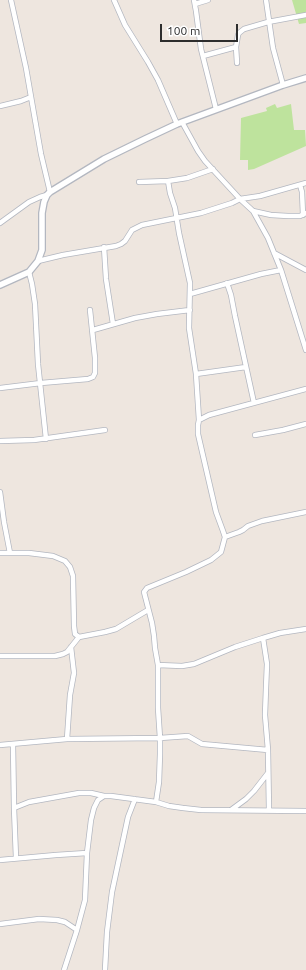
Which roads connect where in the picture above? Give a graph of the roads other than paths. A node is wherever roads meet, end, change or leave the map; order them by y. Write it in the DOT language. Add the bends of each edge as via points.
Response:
graph roads {
  1 [pos="11,0"];
  2 [pos="114,0"];
  3 [pos="208,0"];
  4 [pos="266,0"];
  5 [pos="194,2"];
  6 [pos="306,15"];
  7 [pos="268,22"];
  8 [pos="236,47"];
  9 [pos="203,56"];
  10 [pos="237,62"];
  11 [pos="306,78"];
  12 [pos="283,85"];
  13 [pos="31,97"];
  14 [pos="0,106"];
  15 [pos="216,109"];
  16 [pos="179,123"];
  17 [pos="213,170"];
  18 [pos="168,181"];
  19 [pos="139,182"];
  20 [pos="306,183"];
  21 [pos="300,185"];
  22 [pos="48,194"];
  23 [pos="240,199"];
  24 [pos="253,211"];
  25 [pos="305,214"];
  26 [pos="177,218"];
  27 [pos="0,223"];
  28 [pos="104,248"];
  29 [pos="274,253"];
  30 [pos="38,261"];
  31 [pos="281,270"];
  32 [pos="306,270"];
  33 [pos="29,272"];
  34 [pos="227,283"];
  35 [pos="0,285"];
  36 [pos="190,294"];
  37 [pos="90,310"];
  38 [pos="190,310"];
  39 [pos="113,324"];
  40 [pos="93,330"];
  41 [pos="304,338"];
  42 [pos="306,350"];
  43 [pos="246,367"];
  44 [pos="196,374"];
  45 [pos="41,383"];
  46 [pos="0,388"];
  47 [pos="306,389"];
  48 [pos="254,403"];
  49 [pos="200,420"];
  50 [pos="306,424"];
  51 [pos="105,430"];
  52 [pos="255,435"];
  53 [pos="46,439"];
  54 [pos="0,441"];
  55 [pos="0,492"];
  56 [pos="306,512"];
  57 [pos="225,537"];
  58 [pos="0,553"];
  59 [pos="10,553"];
  60 [pos="148,610"];
  61 [pos="306,629"];
  62 [pos="79,638"];
  63 [pos="263,638"];
  64 [pos="71,647"];
  65 [pos="0,656"];
  66 [pos="158,665"];
  67 [pos="160,738"];
  68 [pos="67,739"];
  69 [pos="13,744"];
  70 [pos="0,745"];
  71 [pos="268,750"];
  72 [pos="268,772"];
  73 [pos="104,796"];
  74 [pos="135,799"];
  75 [pos="156,802"];
  76 [pos="14,808"];
  77 [pos="231,810"];
  78 [pos="269,811"];
  79 [pos="306,811"];
  80 [pos="87,853"];
  81 [pos="16,858"];
  82 [pos="0,860"];
  83 [pos="0,924"];
  84 [pos="77,930"];
  85 [pos="64,970"];
  86 [pos="105,970"];
  1 -- 13 [label="street"];
  2 -- 16 [label="street"];
  3 -- 5 [label="street"];
  4 -- 7 [label="street"];
  5 -- 9 [label="street"];
  6 -- 7 [label="street"];
  7 -- 8 [label="street" via="244,29 239,33"];
  7 -- 12 [label="street"];
  8 -- 9 [label="street"];
  8 -- 10 [label="street"];
  9 -- 15 [label="street"];
  11 -- 12 [label="street"];
  12 -- 15 [label="street"];
  13 -- 14 [label="street" via="21,102"];
  13 -- 22 [label="street"];
  15 -- 16 [label="street"];
  16 -- 17 [label="street"];
  16 -- 22 [label="street" via="104,159"];
  17 -- 18 [label="street"];
  17 -- 23 [label="street"];
  18 -- 19 [label="street"];
  18 -- 26 [label="street"];
  20 -- 21 [label="street"];
  21 -- 23 [label="street"];
  21 -- 25 [label="street"];
  22 -- 27 [label="street" via="29,202"];
  22 -- 30 [label="street" via="42,212 42,250"];
  23 -- 24 [label="street"];
  23 -- 26 [label="street" via="201,213"];
  24 -- 25 [label="street" via="279,216"];
  24 -- 29 [label="street"];
  26 -- 28 [label="street" via="142,225 129,233 121,244"];
  26 -- 36 [label="street"];
  28 -- 30 [label="street"];
  28 -- 39 [label="street"];
  29 -- 31 [label="street"];
  29 -- 32 [label="street"];
  30 -- 33 [label="street"];
  31 -- 34 [label="street"];
  31 -- 41 [label="street"];
  33 -- 35 [label="street"];
  33 -- 45 [label="street" via="35,304"];
  34 -- 36 [label="street"];
  34 -- 43 [label="street"];
  36 -- 38 [label="street"];
  37 -- 40 [label="street"];
  38 -- 39 [label="street"];
  38 -- 44 [label="street" via="189,328"];
  39 -- 40 [label="street"];
  40 -- 45 [label="street" via="93,377"];
  41 -- 42 [label="street"];
  43 -- 44 [label="street"];
  43 -- 48 [label="street"];
  44 -- 49 [label="street"];
  45 -- 46 [label="street"];
  45 -- 53 [label="street"];
  47 -- 48 [label="street"];
  48 -- 49 [label="street" via="209,415"];
  49 -- 57 [label="street" via="198,434 216,512"];
  50 -- 52 [label="street"];
  51 -- 53 [label="street"];
  53 -- 54 [label="street"];
  55 -- 59 [label="street"];
  56 -- 57 [label="street" via="262,521"];
  57 -- 60 [label="street" via="221,552 211,560 147,588 144,592"];
  58 -- 59 [label="street"];
  59 -- 62 [label="street" via="53,556 70,567 73,576 75,634"];
  60 -- 62 [label="street" via="116,629"];
  60 -- 66 [label="street"];
  61 -- 63 [label="street"];
  62 -- 64 [label="street"];
  63 -- 66 [label="street" via="194,664"];
  63 -- 71 [label="street" via="267,664 265,715"];
  64 -- 65 [label="street" via="67,652 55,656"];
  64 -- 68 [label="street" via="74,673"];
  66 -- 67 [label="street"];
  67 -- 68 [label="street"];
  67 -- 71 [label="street" via="188,736 202,744"];
  67 -- 75 [label="street" via="160,782"];
  68 -- 69 [label="street"];
  69 -- 70 [label="street"];
  69 -- 76 [label="street"];
  71 -- 72 [label="street"];
  72 -- 77 [label="street" via="254,791"];
  72 -- 78 [label="street"];
  73 -- 74 [label="street"];
  73 -- 76 [label="street" via="80,793 28,802"];
  73 -- 80 [label="street" via="98,800 94,808"];
  74 -- 75 [label="street"];
  74 -- 86 [label="street" via="128,817 112,892"];
  75 -- 77 [label="street" via="201,810"];
  76 -- 81 [label="street"];
  77 -- 78 [label="street"];
  78 -- 79 [label="street"];
  80 -- 81 [label="street"];
  80 -- 84 [label="street" via="85,900"];
  81 -- 82 [label="street"];
  83 -- 84 [label="street" via="58,920"];
  84 -- 85 [label="street"];
}
